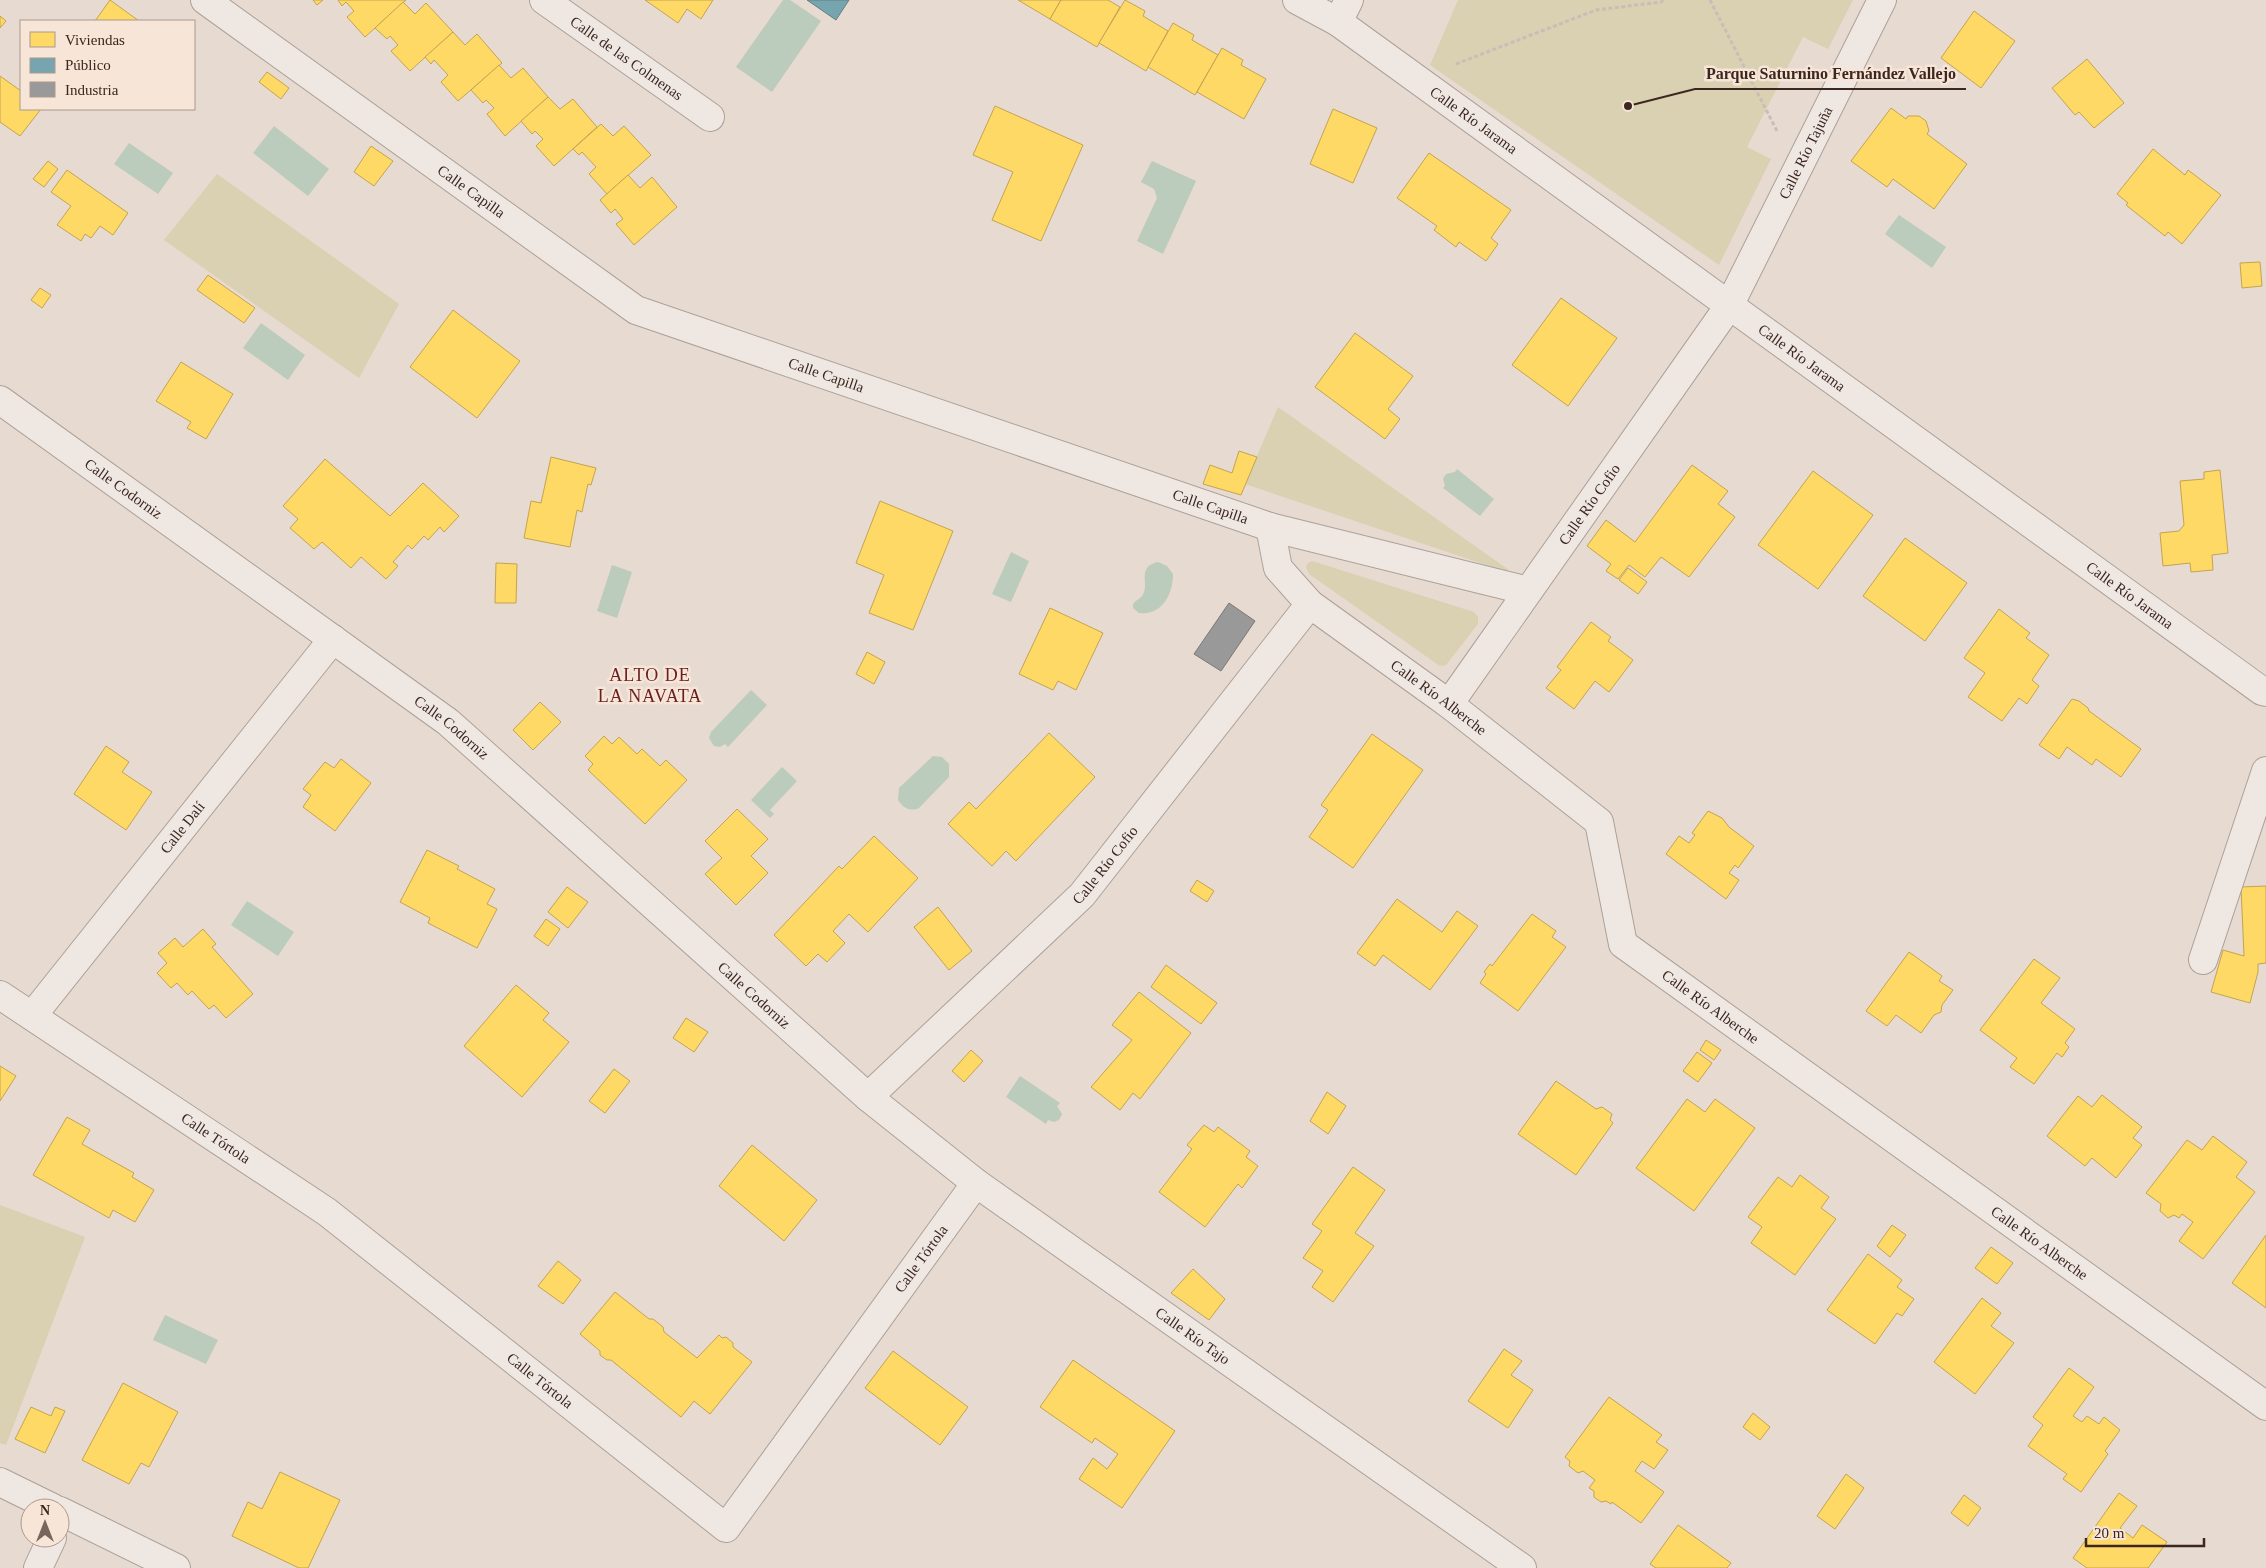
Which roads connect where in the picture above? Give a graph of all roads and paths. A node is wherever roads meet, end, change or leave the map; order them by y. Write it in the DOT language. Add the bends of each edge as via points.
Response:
graph roads {
  1 [pos="205,0"];
  2 [pos="544,0"];
  3 [pos="1297,0"];
  4 [pos="1664,0"];
  5 [pos="1710,0"];
  6 [pos="1882,0"];
  7 [pos="1343,11"];
  8 [pos="1415,79"];
  9 [pos="710,117"];
  10 [pos="1797,170"];
  11 [pos="1729,306"];
  12 [pos="0,400"];
  13 [pos="1270,527"];
  14 [pos="1528,591"];
  15 [pos="1310,604"];
  16 [pos="333,639"];
  17 [pos="2266,692"];
  18 [pos="1449,704"];
  19 [pos="2266,771"];
  20 [pos="2203,960"];
  21 [pos="0,996"];
  22 [pos="32,1016"];
  23 [pos="868,1097"];
  24 [pos="976,1183"];
  25 [pos="2266,1406"];
  26 [pos="0,1482"];
  27 [pos="30,1498"];
  28 [pos="70,1518"];
  29 [pos="47,1548"];
  30 [pos="38,1568"];
  31 [pos="176,1568"];
  32 [pos="1522,1568"];
  1 -- 13 [label="street, Calle Capilla" via="636,310"];
  2 -- 9 [label="street, Calle de las Colmenas"];
  3 -- 7 [label="street, Calle Río Jarama"];
  4 -- 8 [label="path" via="1596,10"];
  5 -- 10 [label="path"];
  6 -- 10 [label="street, Calle Río Tajuña"];
  7 -- 8 [label="street, Calle Río Jarama"];
  8 -- 11 [label="street, Calle Río Jarama"];
  10 -- 11 [label="street, Calle Río Tajuña"];
  11 -- 14 [label="street, Calle Río Cofio"];
  11 -- 17 [label="street, Calle Río Jarama"];
  12 -- 16 [label="street, Calle Codorniz"];
  13 -- 14 [label="street, Calle Capilla"];
  13 -- 15 [label="street, Calle Río Alberche" via="1278,568"];
  14 -- 18 [label="street, Calle Río Cofio"];
  15 -- 18 [label="street, Calle Río Alberche"];
  15 -- 23 [label="street, Calle Río Cofio" via="1082,895"];
  16 -- 22 [label="street, Calle Dalí"];
  16 -- 23 [label="street, Calle Codorniz" via="448,722"];
  18 -- 25 [label="street, Calle Río Alberche" via="1599,822 1623,944"];
  19 -- 20 [label="street"];
  21 -- 22 [label="street, Calle Tórtola"];
  22 -- 24 [label="street, Calle Tórtola" via="327,1212 726,1528"];
  23 -- 24 [label="street, Calle Río Tajo"];
  24 -- 32 [label="street, Calle Río Tajo"];
  26 -- 27 [label="street"];
  28 -- 31 [label="street"];
  29 -- 30 [label="street"];
}
